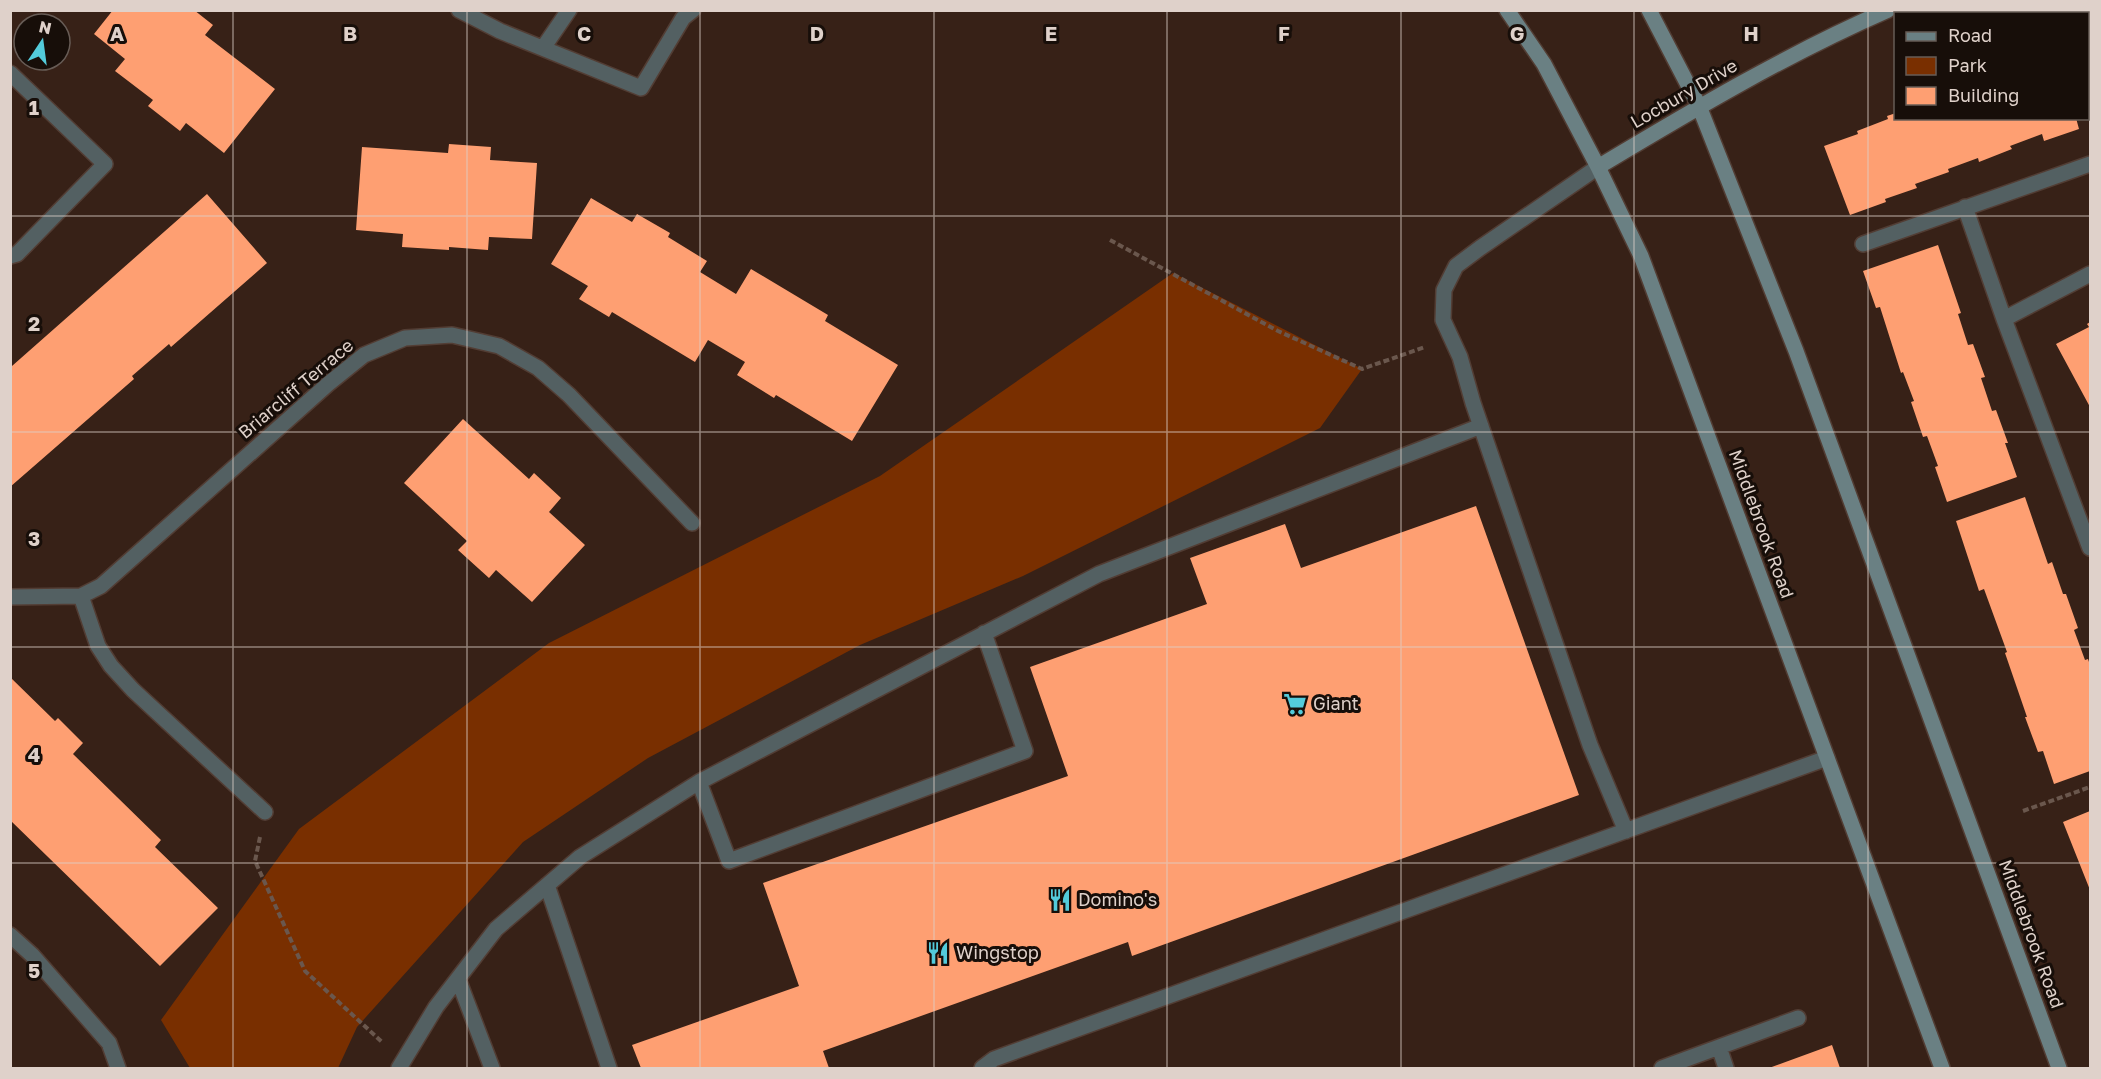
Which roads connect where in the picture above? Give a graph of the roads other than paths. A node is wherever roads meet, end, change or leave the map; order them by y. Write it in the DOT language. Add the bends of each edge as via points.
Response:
graph roads {
  1 [pos="459,10"];
  2 [pos="569,10"];
  3 [pos="693,10"];
  4 [pos="1507,10"];
  5 [pos="1649,10"];
  6 [pos="1888,10"];
  7 [pos="543,48"];
  8 [pos="10,73"];
  9 [pos="1699,106"];
  10 [pos="2091,164"];
  11 [pos="1598,167"];
  12 [pos="1965,207"];
  13 [pos="1863,244"];
  14 [pos="10,256"];
  15 [pos="2091,274"];
  16 [pos="2004,319"];
  17 [pos="1481,426"];
  18 [pos="692,524"];
  19 [pos="2091,548"];
  20 [pos="81,596"];
  21 [pos="10,597"];
  22 [pos="984,633"];
  23 [pos="1827,758"];
  24 [pos="699,782"];
  25 [pos="265,812"];
  26 [pos="1626,831"];
  27 [pos="547,885"];
  28 [pos="10,935"];
  29 [pos="458,979"];
  30 [pos="1798,1018"];
  31 [pos="1719,1047"];
  32 [pos="401,1065"];
  33 [pos="118,1068"];
  34 [pos="492,1068"];
  35 [pos="609,1068"];
  36 [pos="982,1068"];
  37 [pos="1662,1068"];
  38 [pos="1726,1068"];
  39 [pos="1942,1068"];
  40 [pos="2059,1068"];
  1 -- 7 [label="street"];
  2 -- 7 [label="street"];
  3 -- 7 [label="street" via="683,18 641,88"];
  4 -- 11 [label="main road, Middlebrook Road" via="1544,64"];
  5 -- 9 [label="main road, Middlebrook Road"];
  6 -- 9 [label="main road, Locbury Drive"];
  8 -- 14 [label="street" via="105,164 17,254"];
  9 -- 11 [label="main road, Locbury Drive"];
  9 -- 40 [label="main road, Middlebrook Road" via="1800,361"];
  10 -- 12 [label="street"];
  11 -- 17 [label="street" via="1456,266 1444,290 1443,320 1460,357"];
  11 -- 23 [label="main road, Middlebrook Road" via="1641,256"];
  12 -- 13 [label="street"];
  12 -- 16 [label="street"];
  15 -- 16 [label="street"];
  16 -- 19 [label="street"];
  17 -- 22 [label="street" via="1099,574"];
  17 -- 26 [label="street" via="1590,746"];
  18 -- 20 [label="street, Briarcliff Terrace" via="569,395 538,368 499,346 461,337 405,338 364,355 346,369 101,586"];
  20 -- 21 [label="street, Briarcliff Terrace"];
  20 -- 25 [label="street" via="98,646 111,666"];
  22 -- 24 [label="street"];
  22 -- 24 [label="street" via="1026,751 729,861"];
  23 -- 26 [label="street"];
  23 -- 39 [label="main road, Middlebrook Road"];
  24 -- 27 [label="street" via="580,857"];
  26 -- 36 [label="street" via="994,1059"];
  27 -- 29 [label="street" via="496,928"];
  27 -- 35 [label="street"];
  28 -- 33 [label="street" via="109,1043"];
  29 -- 32 [label="street"];
  29 -- 34 [label="street"];
  30 -- 31 [label="street"];
  31 -- 37 [label="street"];
  31 -- 38 [label="street"];
}
